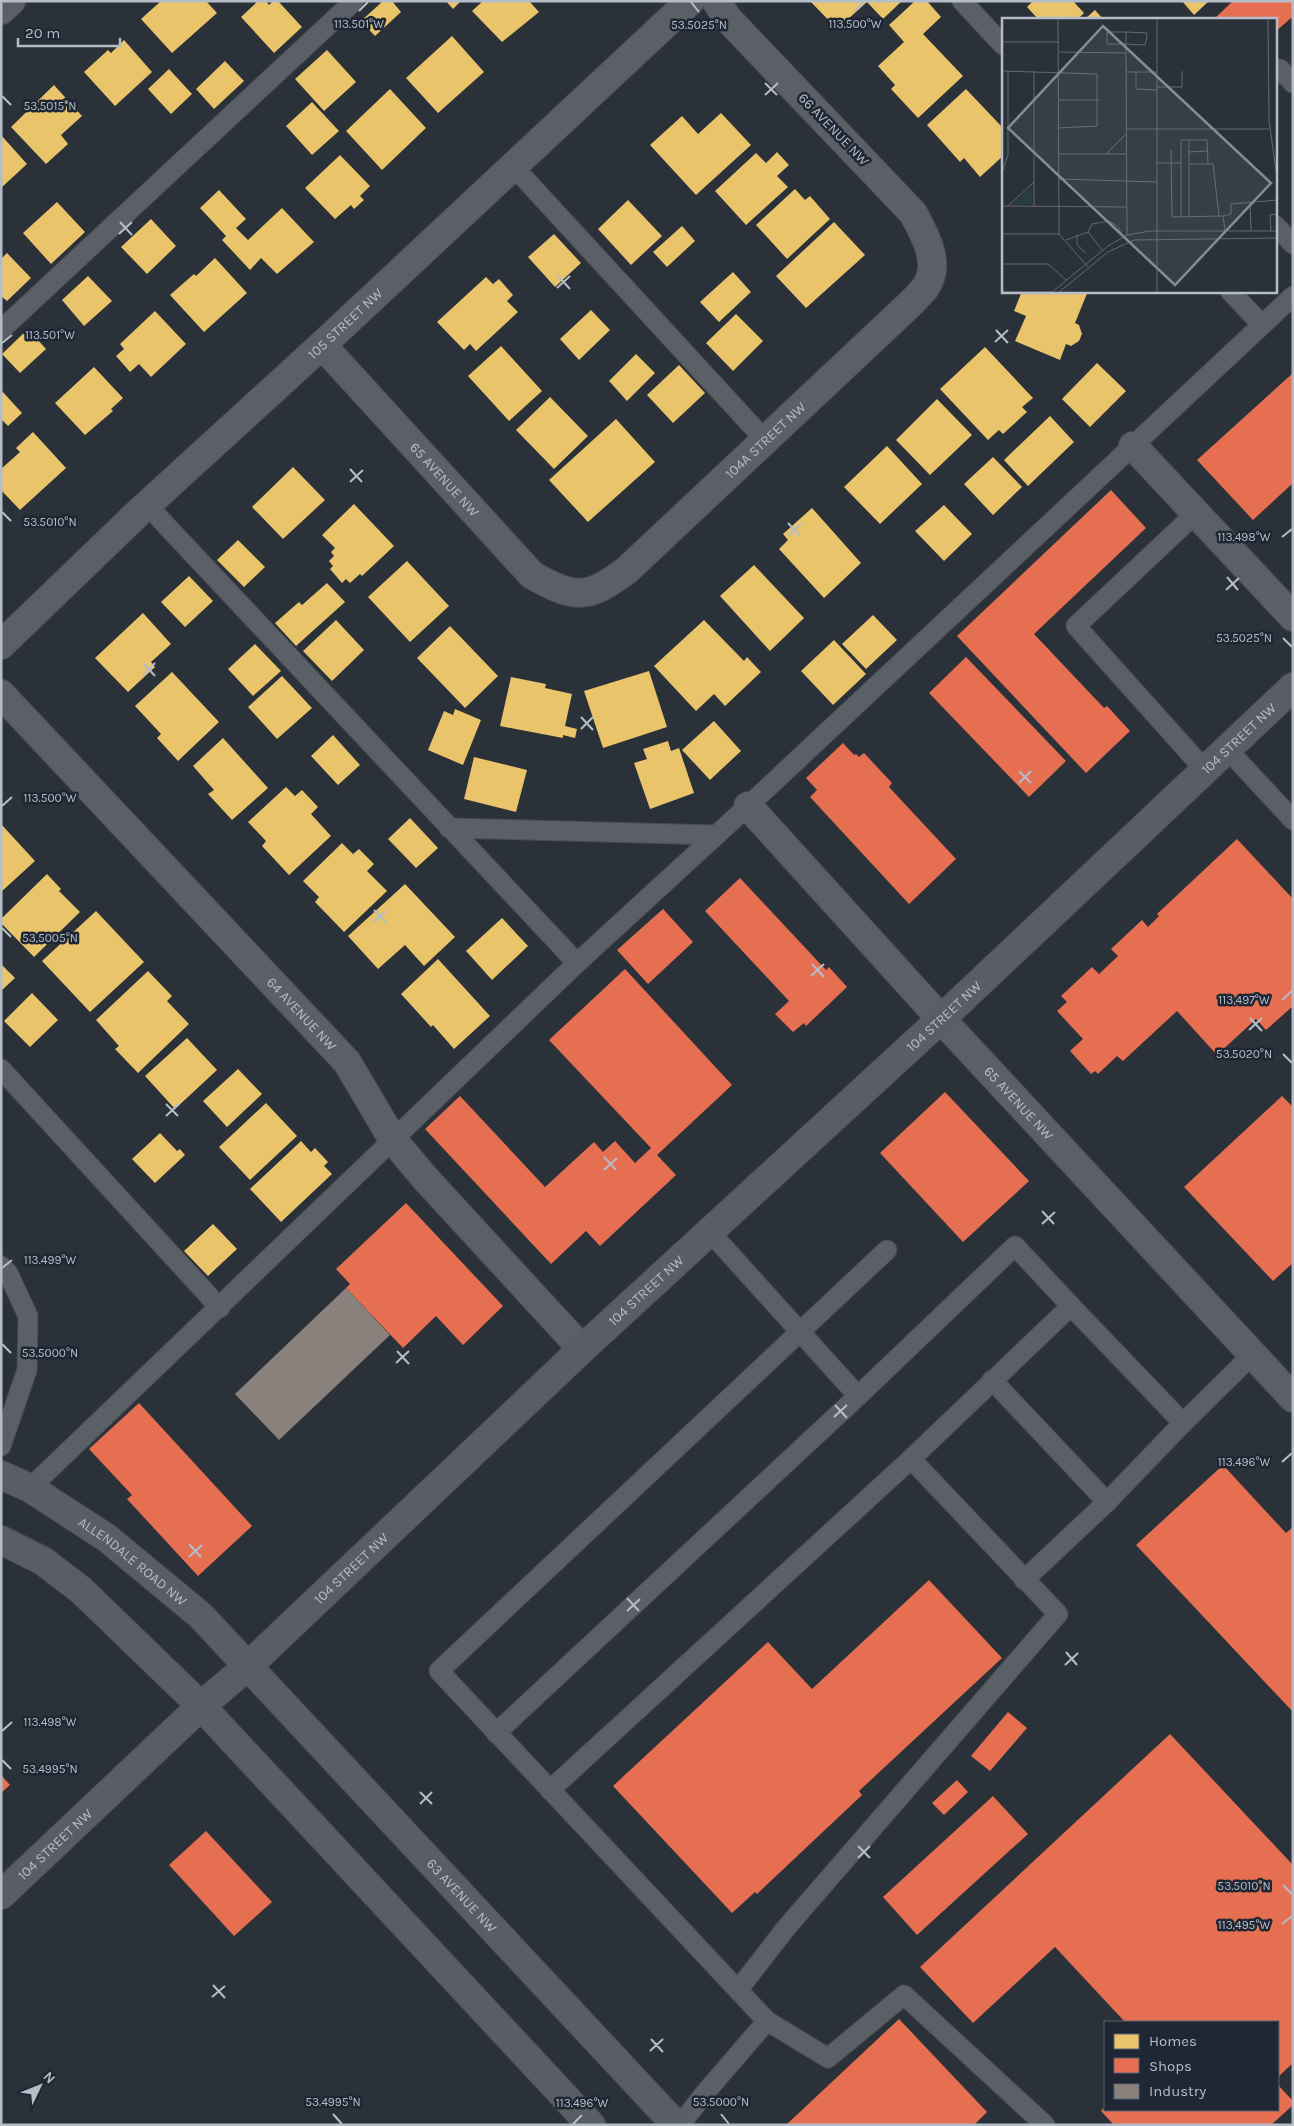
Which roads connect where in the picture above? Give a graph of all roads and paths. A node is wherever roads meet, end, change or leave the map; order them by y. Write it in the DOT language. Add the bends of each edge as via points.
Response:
graph roads {
  1 [pos="11,1"];
  2 [pos="354,1"];
  3 [pos="690,1"];
  4 [pos="716,1"];
  5 [pos="962,1"];
  6 [pos="1,10"];
  7 [pos="1002,44"];
  8 [pos="1276,73"];
  9 [pos="1293,83"];
  10 [pos="514,166"];
  11 [pos="1276,226"];
  12 [pos="1293,244"];
  13 [pos="933,267"];
  14 [pos="1231,292"];
  15 [pos="1293,296"];
  16 [pos="1262,325"];
  17 [pos="1,330"];
  18 [pos="322,345"];
  19 [pos="765,440"];
  20 [pos="1132,446"];
  21 [pos="147,505"];
  22 [pos="1195,514"];
  23 [pos="581,594"];
  24 [pos="1293,617"];
  25 [pos="1,645"];
  26 [pos="1293,687"];
  27 [pos="1,694"];
  28 [pos="1226,748"];
  29 [pos="1204,769"];
  30 [pos="748,806"];
  31 [pos="1293,820"];
  32 [pos="449,828"];
  33 [pos="715,835"];
  34 [pos="577,963"];
  35 [pos="941,1019"];
  36 [pos="1,1069"];
  37 [pos="393,1140"];
  38 [pos="710,1232"];
  39 [pos="887,1250"];
  40 [pos="1,1266"];
  41 [pos="1070,1306"];
  42 [pos="220,1308"];
  43 [pos="800,1332"];
  44 [pos="582,1349"];
  45 [pos="1252,1354"];
  46 [pos="992,1380"];
  47 [pos="858,1396"];
  48 [pos="1293,1398"];
  49 [pos="1183,1423"];
  50 [pos="1,1446"];
  51 [pos="911,1460"];
  52 [pos="1,1475"];
  53 [pos="30,1488"];
  54 [pos="1106,1502"];
  55 [pos="1,1540"];
  56 [pos="1024,1580"];
  57 [pos="248,1666"];
  58 [pos="201,1706"];
  59 [pos="496,1733"];
  60 [pos="550,1790"];
  61 [pos="1,1895"];
  62 [pos="738,1990"];
  63 [pos="767,2021"];
  64 [pos="1033,2121"];
  65 [pos="591,2125"];
  66 [pos="676,2125"];
  67 [pos="680,2125"];
  1 -- 6 [label="street"];
  2 -- 17 [label="lane"];
  3 -- 10 [label="street, 105 STREET NW"];
  4 -- 13 [label="street, 66 AVENUE NW" via="728,19 913,212 928,241"];
  5 -- 7 [label="lane"];
  8 -- 9 [label="lane" via="1280,69"];
  10 -- 18 [label="street, 105 STREET NW"];
  10 -- 19 [label="lane"];
  11 -- 12 [label="lane"];
  13 -- 19 [label="street, 104A STREET NW" via="926,287 909,305"];
  14 -- 16 [label="lane"];
  15 -- 16 [label="lane"];
  16 -- 20 [label="lane"];
  18 -- 21 [label="street, 105 STREET NW"];
  18 -- 23 [label="street, 65 AVENUE NW" via="532,575 555,587"];
  19 -- 23 [label="street, 104A STREET NW" via="627,570 605,586"];
  20 -- 22 [label="street"];
  20 -- 30 [label="lane"];
  21 -- 25 [label="street, 105 STREET NW"];
  21 -- 32 [label="lane"];
  22 -- 24 [label="street"];
  22 -- 29 [label="lane" via="1076,626"];
  26 -- 28 [label="main road, 104 STREET NW"];
  27 -- 37 [label="street, 64 AVENUE NW" via="346,1062"];
  28 -- 29 [label="main road, 104 STREET NW"];
  28 -- 31 [label="lane"];
  29 -- 35 [label="main road, 104 STREET NW"];
  30 -- 33 [label="lane"];
  30 -- 35 [label="street, 65 AVENUE NW"];
  32 -- 33 [label="lane"];
  32 -- 34 [label="lane"];
  33 -- 34 [label="lane"];
  34 -- 37 [label="lane"];
  35 -- 38 [label="main road, 104 STREET NW"];
  35 -- 45 [label="street, 65 AVENUE NW"];
  36 -- 42 [label="lane"];
  37 -- 42 [label="lane"];
  37 -- 44 [label="street, 64 AVENUE NW"];
  38 -- 43 [label="lane"];
  38 -- 44 [label="main road, 104 STREET NW"];
  39 -- 43 [label="lane"];
  40 -- 50 [label="lane" via="8,1273 28,1316 27,1370"];
  41 -- 46 [label="lane"];
  41 -- 47 [label="lane" via="1014,1246"];
  41 -- 49 [label="lane"];
  42 -- 53 [label="lane"];
  43 -- 47 [label="lane"];
  43 -- 59 [label="lane" via="439,1671"];
  44 -- 57 [label="main road, 104 STREET NW"];
  45 -- 48 [label="street, 65 AVENUE NW"];
  45 -- 49 [label="lane"];
  46 -- 51 [label="lane"];
  46 -- 54 [label="lane"];
  47 -- 59 [label="lane"];
  49 -- 54 [label="lane"];
  51 -- 56 [label="lane"];
  51 -- 60 [label="lane"];
  52 -- 53 [label="main road, ALLENDALE ROAD NW"];
  53 -- 57 [label="main road, ALLENDALE ROAD NW" via="107,1538 201,1616"];
  54 -- 56 [label="lane"];
  55 -- 58 [label="main road" via="42,1562 81,1590"];
  56 -- 62 [label="lane" via="1058,1614 792,1920"];
  57 -- 58 [label="main road, 104 STREET NW"];
  57 -- 66 [label="main road, 63 AVENUE NW"];
  58 -- 61 [label="main road, 104 STREET NW"];
  58 -- 65 [label="main road"];
  59 -- 60 [label="lane"];
  60 -- 62 [label="lane"];
  62 -- 63 [label="lane"];
  63 -- 64 [label="lane" via="828,2058 904,1995"];
  63 -- 67 [label="lane"];
}
